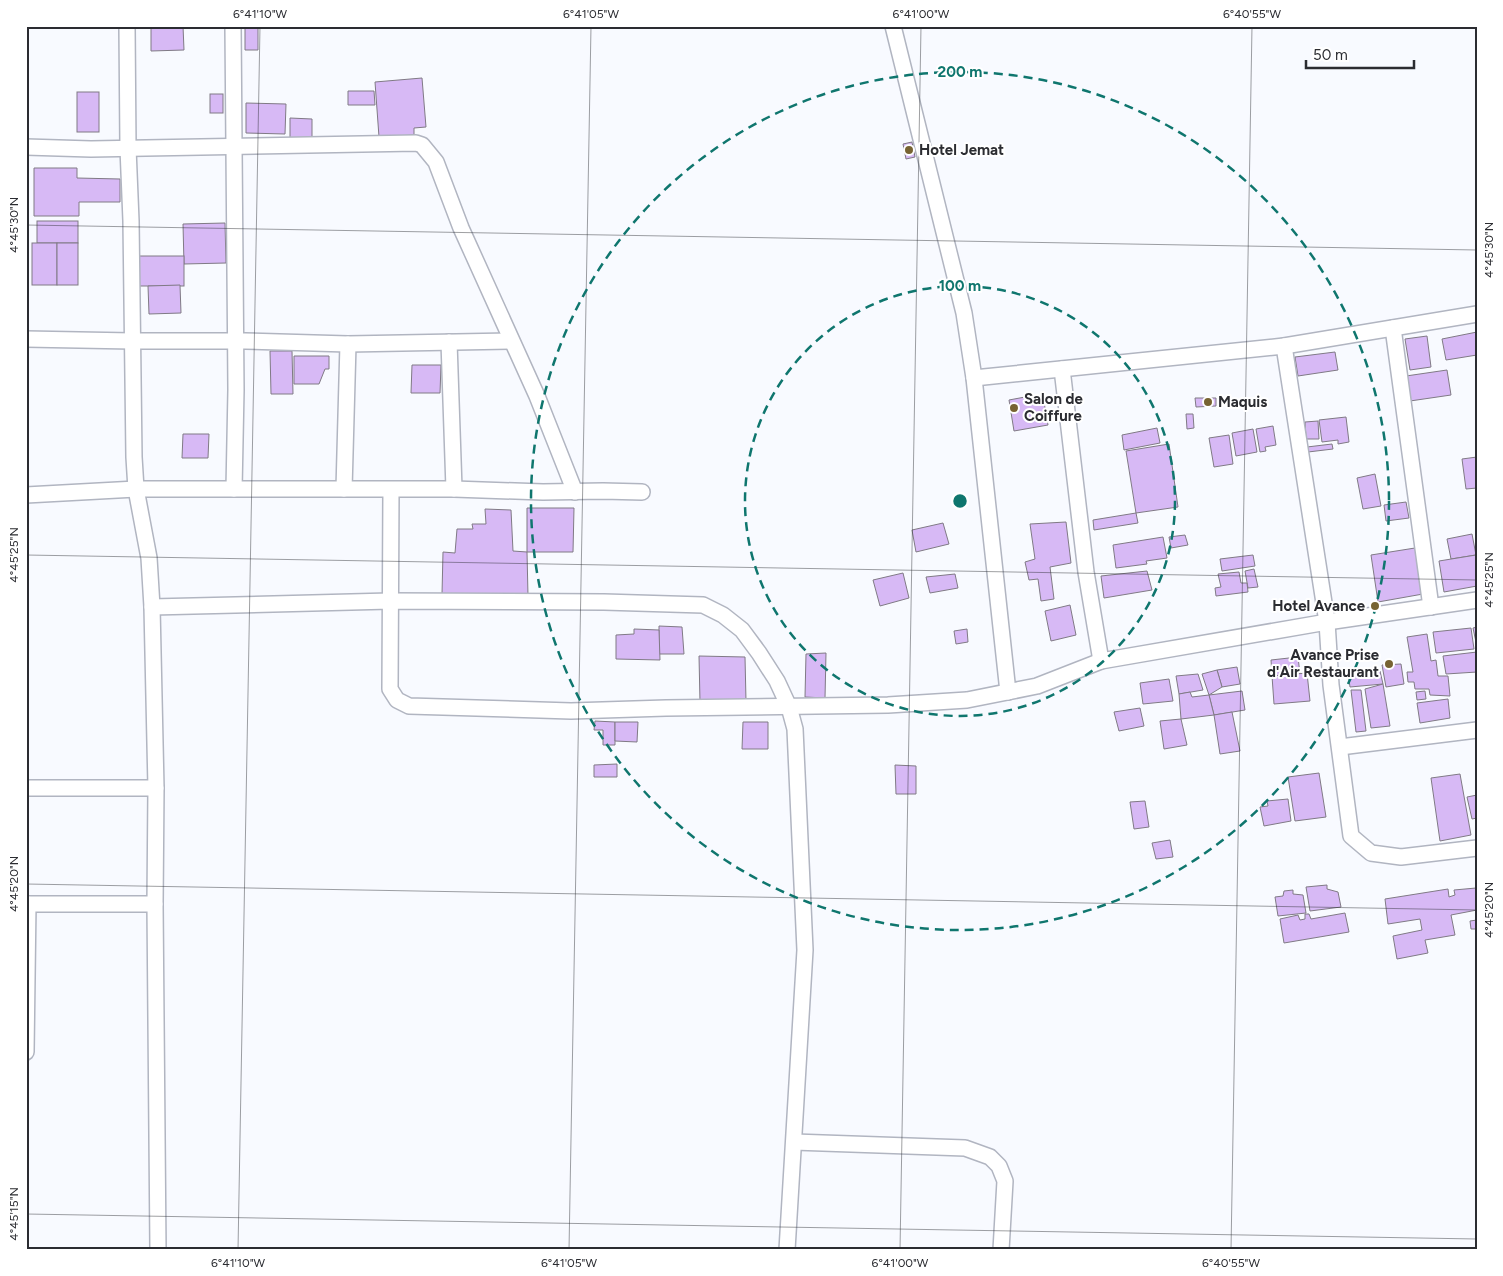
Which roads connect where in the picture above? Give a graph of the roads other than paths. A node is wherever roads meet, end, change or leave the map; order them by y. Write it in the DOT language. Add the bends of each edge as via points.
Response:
graph roads {
  1 [pos="128,26"];
  2 [pos="233,26"];
  3 [pos="893,26"];
  4 [pos="26,147"];
  5 [pos="233,147"];
  6 [pos="128,148"];
  7 [pos="1477,314"];
  8 [pos="1393,328"];
  9 [pos="26,338"];
  10 [pos="132,341"];
  11 [pos="235,341"];
  12 [pos="511,341"];
  13 [pos="449,342"];
  14 [pos="348,344"];
  15 [pos="1284,346"];
  16 [pos="1062,370"];
  17 [pos="974,378"];
  18 [pos="136,489"];
  19 [pos="234,489"];
  20 [pos="344,489"];
  21 [pos="454,489"];
  22 [pos="391,490"];
  23 [pos="575,492"];
  24 [pos="642,492"];
  25 [pos="26,495"];
  26 [pos="1477,600"];
  27 [pos="390,601"];
  28 [pos="152,607"];
  29 [pos="1431,607"];
  30 [pos="1327,622"];
  31 [pos="1101,661"];
  32 [pos="1008,692"];
  33 [pos="789,707"];
  34 [pos="1477,730"];
  35 [pos="1340,747"];
  36 [pos="26,788"];
  37 [pos="156,788"];
  38 [pos="1477,848"];
  39 [pos="27,904"];
  40 [pos="155,904"];
  41 [pos="26,1052"];
  42 [pos="794,1142"];
  43 [pos="158,1250"];
  44 [pos="787,1250"];
  45 [pos="1001,1250"];
  1 -- 6 [label="street"];
  2 -- 5 [label="street"];
  3 -- 17 [label="street" via="964,313"];
  4 -- 6 [label="street"];
  5 -- 6 [label="street"];
  5 -- 11 [label="street"];
  5 -- 12 [label="street" via="422,145 436,162"];
  6 -- 10 [label="street"];
  7 -- 8 [label="street"];
  8 -- 15 [label="street"];
  8 -- 29 [label="street"];
  9 -- 10 [label="street"];
  10 -- 11 [label="street"];
  10 -- 18 [label="street"];
  11 -- 14 [label="street"];
  11 -- 19 [label="street"];
  12 -- 13 [label="street"];
  12 -- 23 [label="street" via="538,396"];
  13 -- 14 [label="street"];
  13 -- 21 [label="street"];
  14 -- 20 [label="street"];
  15 -- 16 [label="street"];
  15 -- 30 [label="street"];
  16 -- 17 [label="street"];
  16 -- 31 [label="street" via="1086,572"];
  17 -- 32 [label="street"];
  18 -- 19 [label="street"];
  18 -- 25 [label="street"];
  18 -- 28 [label="street" via="149,558"];
  19 -- 20 [label="street"];
  20 -- 22 [label="street"];
  21 -- 22 [label="street"];
  21 -- 23 [label="street"];
  22 -- 27 [label="street"];
  23 -- 24 [label="street"];
  26 -- 29 [label="street"];
  27 -- 28 [label="street"];
  27 -- 33 [label="street" via="703,605 742,630 777,681"];
  27 -- 33 [label="street" via="390,690 397,700 409,706 571,711"];
  28 -- 37 [label="street"];
  29 -- 30 [label="street"];
  30 -- 31 [label="street"];
  30 -- 35 [label="street"];
  31 -- 32 [label="street" via="1038,686"];
  32 -- 33 [label="street" via="888,705"];
  33 -- 42 [label="street" via="795,729 805,950"];
  34 -- 35 [label="street"];
  35 -- 38 [label="street" via="1350,836 1371,853 1401,857"];
  36 -- 37 [label="street"];
  37 -- 40 [label="street"];
  39 -- 40 [label="street"];
  39 -- 41 [label="street"];
  40 -- 43 [label="street"];
  42 -- 44 [label="street"];
  42 -- 45 [label="street" via="965,1148 990,1157 999,1166 1005,1181"];
}
